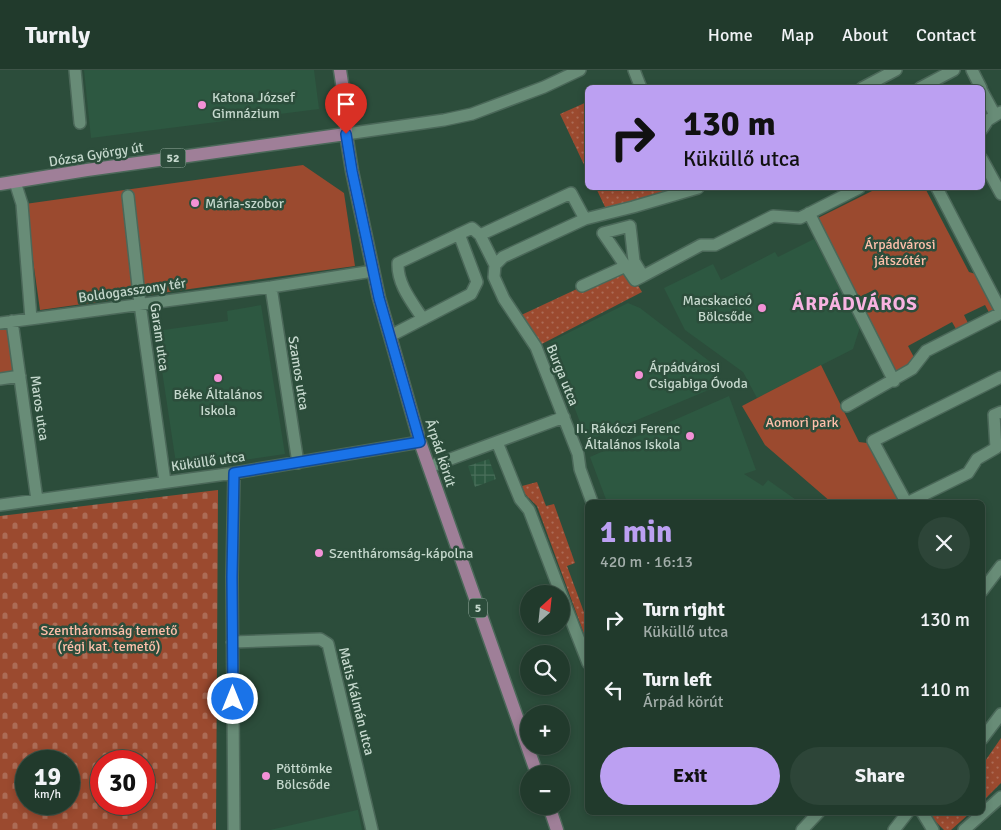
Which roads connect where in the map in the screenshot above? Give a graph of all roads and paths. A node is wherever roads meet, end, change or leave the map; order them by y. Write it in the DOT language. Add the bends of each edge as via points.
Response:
graph roads {
  1 [pos="74,70"];
  2 [pos="340,70"];
  3 [pos="580,70"];
  4 [pos="634,70"];
  5 [pos="896,70"];
  6 [pos="954,70"];
  7 [pos="972,70"];
  8 [pos="880,83"];
  9 [pos="640,85"];
  10 [pos="926,85"];
  11 [pos="980,85"];
  12 [pos="985,102"];
  13 [pos="990,120"];
  14 [pos="80,123"];
  15 [pos="346,134"];
  16 [pos="985,164"];
  17 [pos="15,182"];
  18 [pos="0,184"];
  19 [pos="688,190"];
  20 [pos="855,190"];
  21 [pos="938,190"];
  22 [pos="1001,194"];
  23 [pos="128,196"];
  24 [pos="809,213"];
  25 [pos="585,219"];
  26 [pos="459,234"];
  27 [pos="480,235"];
  28 [pos="499,261"];
  29 [pos="626,266"];
  30 [pos="373,271"];
  31 [pos="643,276"];
  32 [pos="582,286"];
  33 [pos="271,287"];
  34 [pos="140,304"];
  35 [pos="1001,312"];
  36 [pos="31,319"];
  37 [pos="423,319"];
  38 [pos="6,322"];
  39 [pos="390,336"];
  40 [pos="20,376"];
  41 [pos="1001,377"];
  42 [pos="0,379"];
  43 [pos="894,381"];
  44 [pos="847,406"];
  45 [pos="1001,412"];
  46 [pos="564,417"];
  47 [pos="420,442"];
  48 [pos="497,442"];
  49 [pos="298,463"];
  50 [pos="428,467"];
  51 [pos="234,473"];
  52 [pos="165,482"];
  53 [pos="37,500"];
  54 [pos="591,500"];
  55 [pos="907,500"];
  56 [pos="912,500"];
  57 [pos="0,505"];
  58 [pos="1001,566"];
  59 [pos="558,585"];
  60 [pos="985,587"];
  61 [pos="570,617"];
  62 [pos="232,642"];
  63 [pos="585,655"];
  64 [pos="1001,714"];
  65 [pos="985,735"];
  66 [pos="534,765"];
  67 [pos="1001,797"];
  68 [pos="985,811"];
  69 [pos="552,815"];
  70 [pos="816,815"];
  71 [pos="906,815"];
  72 [pos="924,815"];
  73 [pos="981,815"];
  74 [pos="234,830"];
  75 [pos="372,830"];
  76 [pos="559,830"];
  77 [pos="802,830"];
  78 [pos="894,830"];
  79 [pos="933,830"];
  80 [pos="964,830"];
  1 -- 14 [label="street"];
  2 -- 15 [label="main road, 5"];
  3 -- 15 [label="street" via="472,114"];
  4 -- 9 [label="street"];
  5 -- 8 [label="street"];
  6 -- 10 [label="street"];
  7 -- 11 [label="street"];
  12 -- 13 [label="street"];
  15 -- 17 [label="main road, Dózsa György út / 52"];
  15 -- 30 [label="main road, Árpád körút / 5"];
  16 -- 22 [label="street"];
  17 -- 18 [label="main road, Dózsa György út / 52"];
  17 -- 36 [label="street" via="22,204"];
  19 -- 25 [label="street"];
  20 -- 24 [label="street"];
  21 -- 35 [label="street"];
  23 -- 34 [label="street, Garam utca"];
  24 -- 31 [label="street" via="800,218 773,216 715,245 701,246"];
  24 -- 43 [label="street"];
  25 -- 27 [label="street" via="571,193"];
  25 -- 28 [label="street"];
  26 -- 27 [label="street" via="472,228"];
  26 -- 37 [label="street" via="476,282 471,294"];
  26 -- 37 [label="street" via="398,263 402,284"];
  27 -- 28 [label="street, Burga utca"];
  28 -- 46 [label="street, Burga utca" via="493,272 495,282 536,347"];
  29 -- 31 [label="street" via="635,280"];
  29 -- 31 [label="street" via="603,233 630,226 634,261"];
  29 -- 32 [label="street"];
  30 -- 33 [label="street, Boldogasszony tér"];
  30 -- 39 [label="main road, Árpád körút / 5"];
  33 -- 34 [label="street, Boldogasszony tér"];
  33 -- 49 [label="street, Szamos utca"];
  34 -- 36 [label="street, Boldogasszony tér"];
  34 -- 52 [label="street, Garam utca"];
  35 -- 43 [label="street" via="926,351 912,369"];
  36 -- 38 [label="street, Boldogasszony tér"];
  37 -- 39 [label="street"];
  38 -- 40 [label="street, Maros utca"];
  39 -- 47 [label="main road, Árpád körút / 5"];
  40 -- 42 [label="street"];
  40 -- 53 [label="street, Maros utca"];
  41 -- 55 [label="street" via="873,441"];
  43 -- 44 [label="street"];
  45 -- 56 [label="street" via="994,415 996,448 977,459 968,473"];
  46 -- 48 [label="street"];
  46 -- 54 [label="street, Burga utca"];
  47 -- 49 [label="street, Küküllő utca"];
  47 -- 50 [label="main road, Árpád körút / 5"];
  48 -- 50 [label="street"];
  48 -- 59 [label="street" via="520,499 529,510"];
  49 -- 51 [label="street, Küküllő utca"];
  50 -- 66 [label="main road, Árpád körút / 5"];
  51 -- 52 [label="street, Küküllő utca"];
  51 -- 62 [label="street"];
  52 -- 53 [label="street, Küküllő utca"];
  53 -- 57 [label="street, Küküllő utca"];
  58 -- 60 [label="street"];
  61 -- 63 [label="street"];
  62 -- 74 [label="street"];
  62 -- 75 [label="street, Matis Kálmán utca" via="320,638 328,644"];
  64 -- 65 [label="street"];
  67 -- 68 [label="street"];
  69 -- 76 [label="main road"];
  70 -- 77 [label="street"];
  71 -- 78 [label="street"];
  72 -- 79 [label="street"];
  73 -- 80 [label="street"];
}
